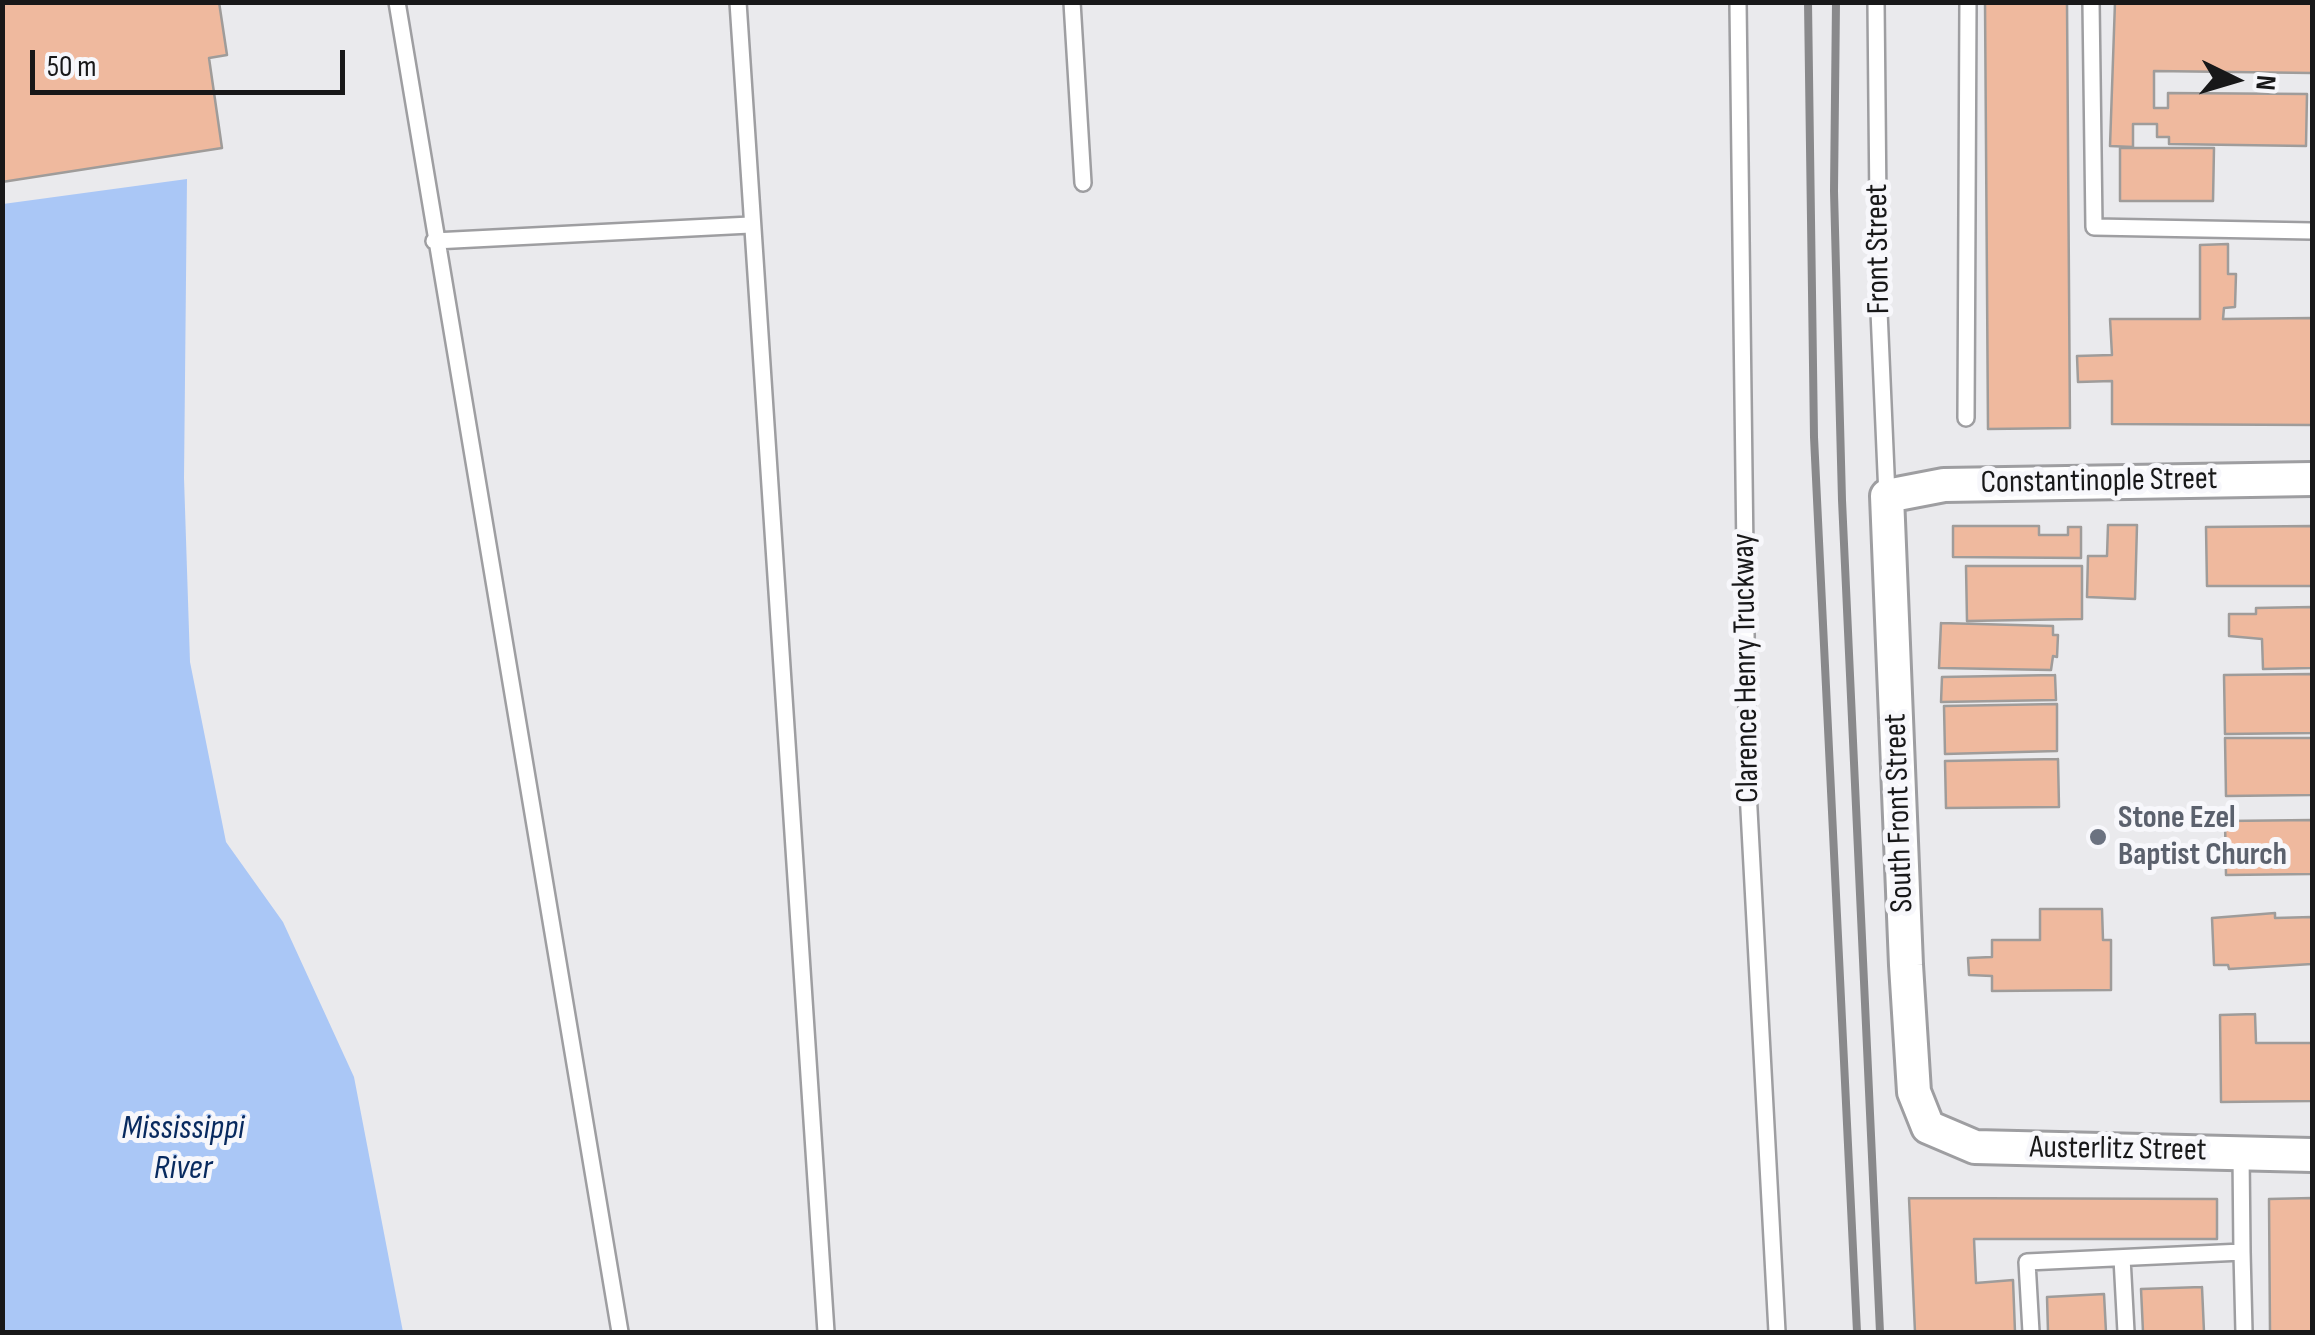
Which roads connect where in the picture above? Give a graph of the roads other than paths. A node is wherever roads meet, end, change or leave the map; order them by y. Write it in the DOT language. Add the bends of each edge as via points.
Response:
graph roads {
  1 [pos="397,2"];
  2 [pos="738,2"];
  3 [pos="1072,2"];
  4 [pos="1738,2"];
  5 [pos="1876,2"];
  6 [pos="1968,2"];
  7 [pos="2091,2"];
  8 [pos="1083,183"];
  9 [pos="750,226"];
  10 [pos="2312,231"];
  11 [pos="434,241"];
  12 [pos="1966,418"];
  13 [pos="2312,479"];
  14 [pos="1887,496"];
  15 [pos="1928,1127"];
  16 [pos="2240,1153"];
  17 [pos="2312,1154"];
  18 [pos="2242,1252"];
  19 [pos="2122,1258"];
  20 [pos="620,1332"];
  21 [pos="826,1332"];
  22 [pos="1777,1332"];
  23 [pos="2031,1332"];
  24 [pos="2126,1332"];
  25 [pos="2244,1332"];
  1 -- 11 [label="lane"];
  2 -- 9 [label="lane"];
  3 -- 8 [label="lane"];
  4 -- 22 [label="lane, Clarence Henry Truckway" via="1748,791"];
  5 -- 14 [label="lane, Front Street"];
  6 -- 12 [label="lane"];
  7 -- 10 [label="lane" via="2094,227"];
  9 -- 11 [label="lane"];
  9 -- 21 [label="lane"];
  11 -- 20 [label="lane"];
  13 -- 14 [label="street, Constantinople Street" via="1944,485"];
  14 -- 15 [label="street, South Front Street" via="1914,1092"];
  15 -- 16 [label="street, Austerlitz Street" via="1974,1146"];
  16 -- 17 [label="street, Austerlitz Street"];
  16 -- 18 [label="lane"];
  18 -- 19 [label="lane"];
  18 -- 25 [label="lane"];
  19 -- 23 [label="lane" via="2028,1262"];
  19 -- 24 [label="lane"];
}
